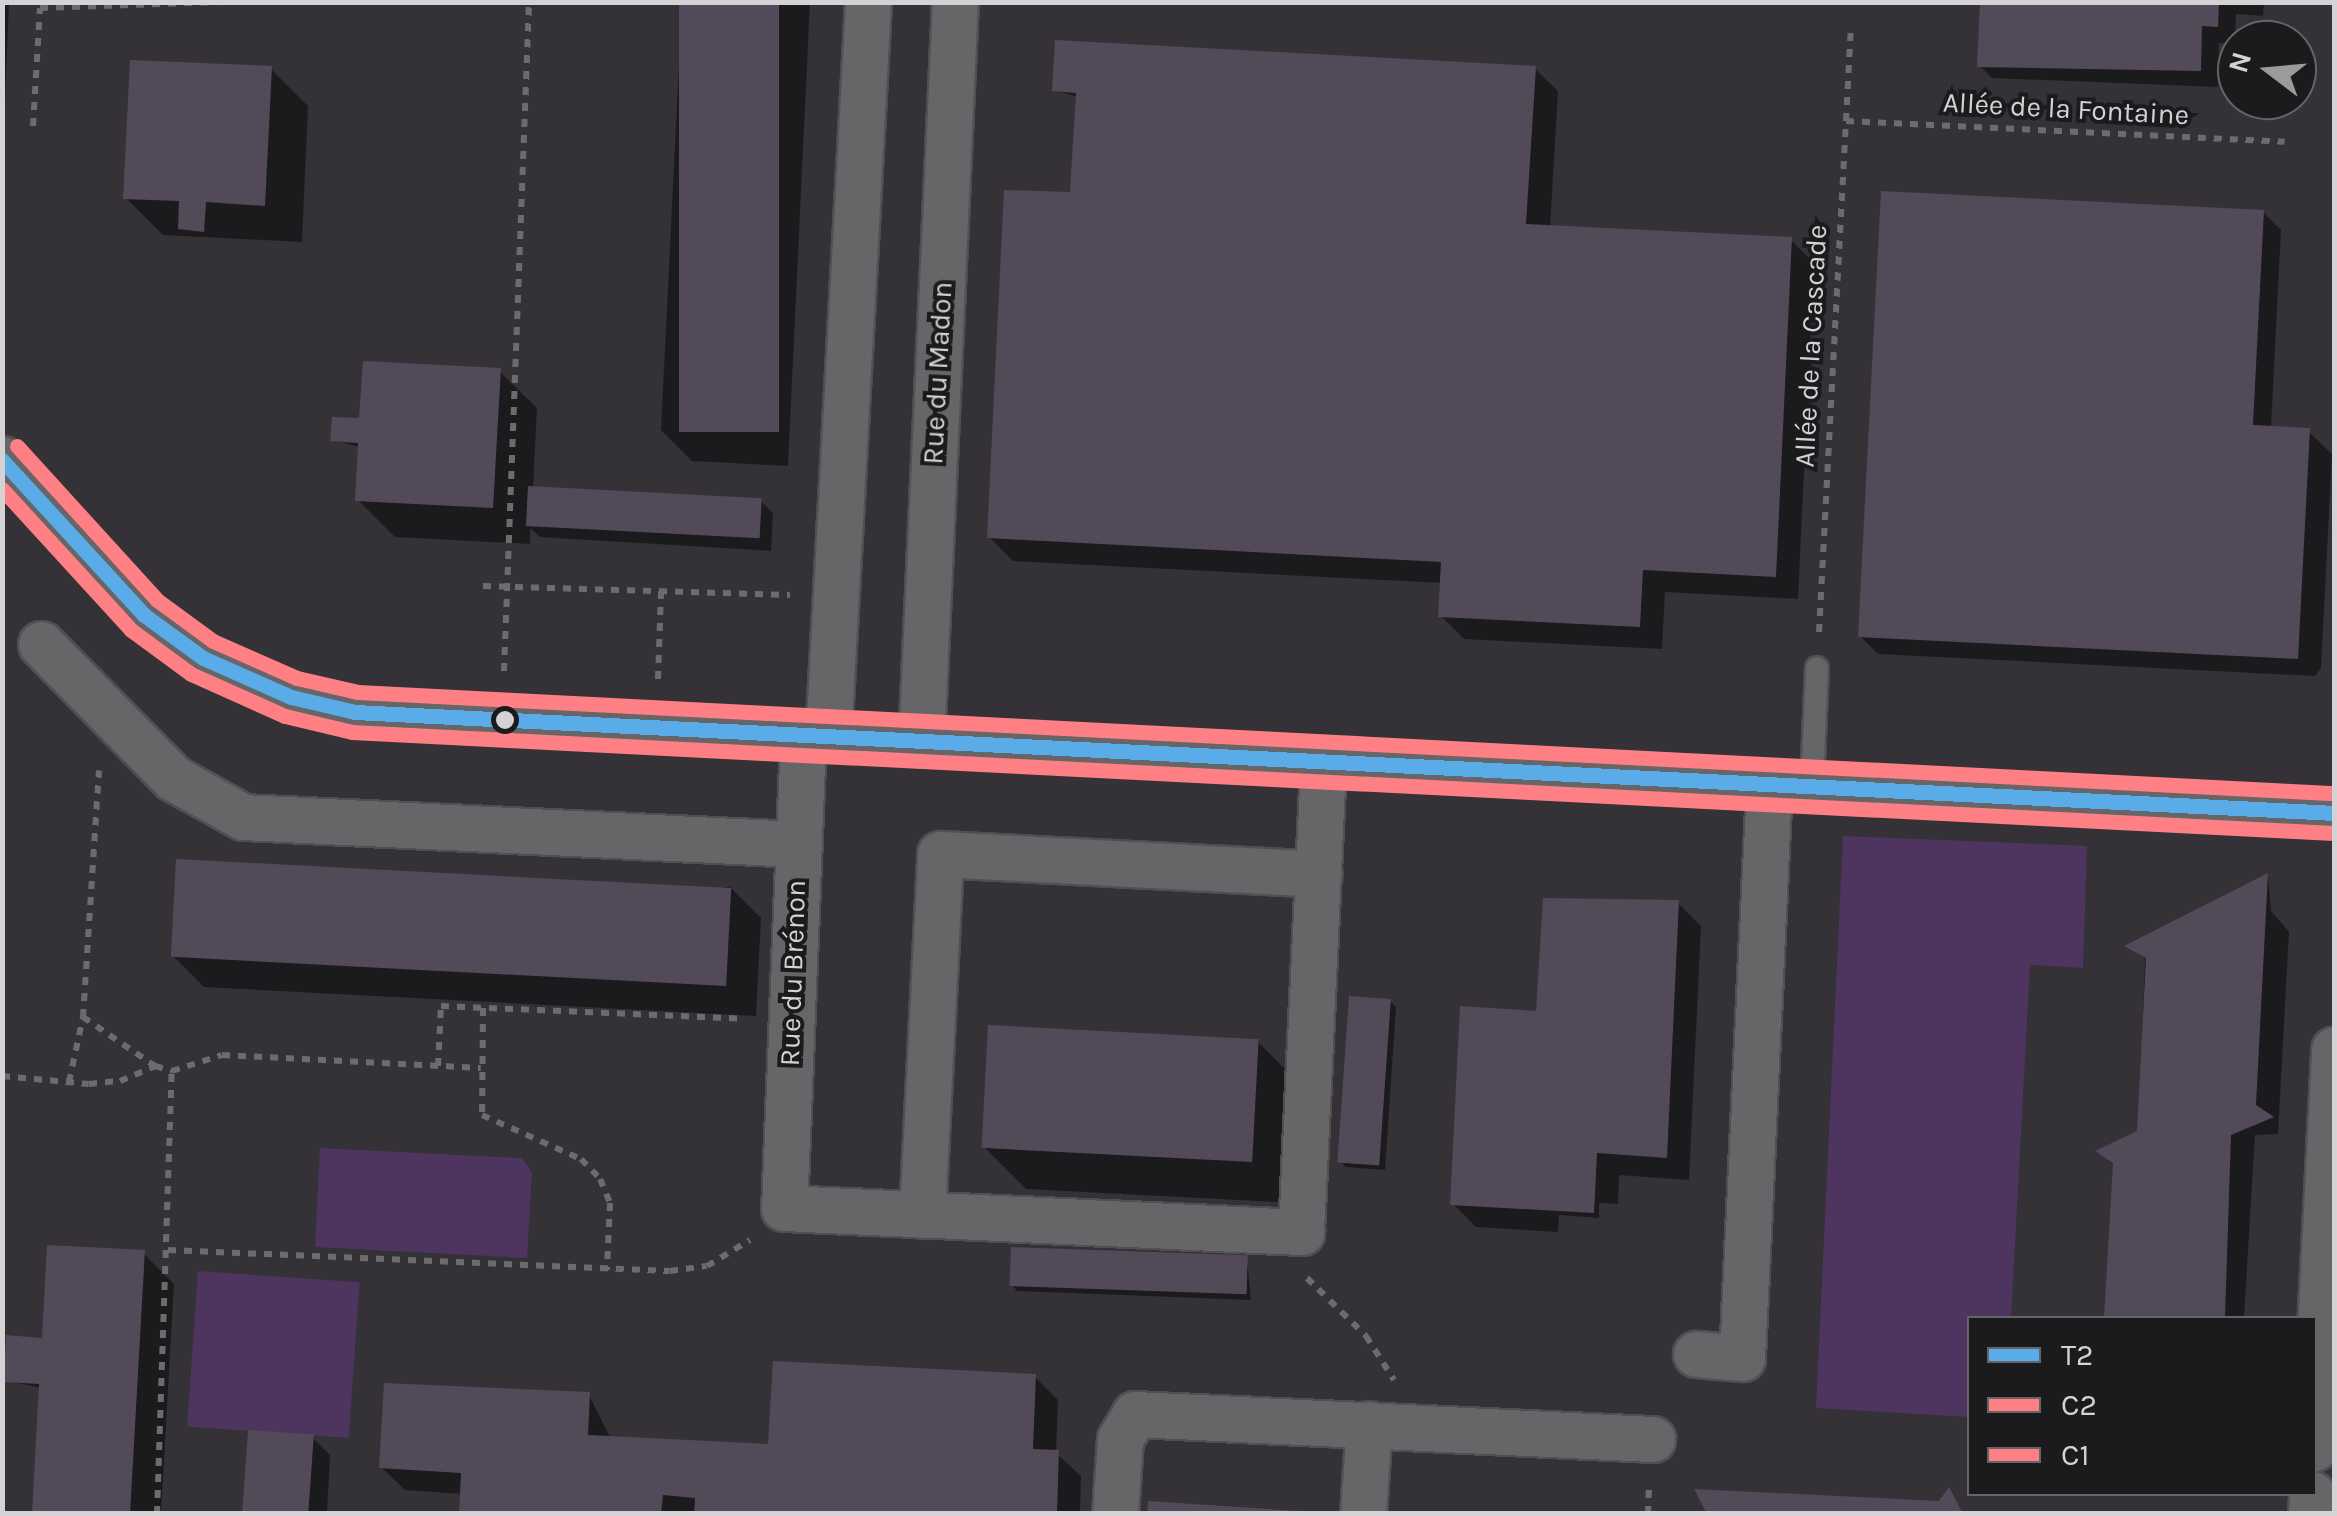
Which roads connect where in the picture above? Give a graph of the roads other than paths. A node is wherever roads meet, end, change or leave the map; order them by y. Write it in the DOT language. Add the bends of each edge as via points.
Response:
graph roads {
  1 [pos="868,2"];
  2 [pos="955,2"];
  3 [pos="2,460"];
  4 [pos="41,644"];
  5 [pos="1817,668"];
  6 [pos="816,738"];
  7 [pos="921,744"];
  8 [pos="1323,763"];
  9 [pos="1790,786"];
  10 [pos="2334,813"];
  11 [pos="798,844"];
  12 [pos="1318,874"];
  13 [pos="2334,1050"];
  14 [pos="922,1214"];
  15 [pos="1696,1354"];
  16 [pos="2326,1386"];
  17 [pos="1380,1425"];
  18 [pos="2317,1432"];
  19 [pos="1652,1439"];
  20 [pos="1115,1514"];
  21 [pos="1363,1514"];
  1 -- 6 [label="street" via="836,596"];
  2 -- 7 [label="street, Rue du Madon"];
  3 -- 6 [label="street" via="144,615 204,658 261,686 355,712"];
  4 -- 11 [label="street" via="173,778 244,816"];
  5 -- 9 [label="lane"];
  6 -- 7 [label="street"];
  6 -- 11 [label="street, Rue du Brénon"];
  7 -- 8 [label="street"];
  8 -- 9 [label="street"];
  8 -- 12 [label="street"];
  9 -- 10 [label="street"];
  9 -- 15 [label="street" via="1742,1358"];
  11 -- 14 [label="street, Rue du Brénon" via="784,1208"];
  12 -- 14 [label="street" via="1301,1232"];
  12 -- 14 [label="street" via="940,854"];
  13 -- 16 [label="street"];
  16 -- 18 [label="street"];
  17 -- 19 [label="street"];
  17 -- 20 [label="street" via="1135,1414 1120,1438"];
  17 -- 21 [label="street"];
}
